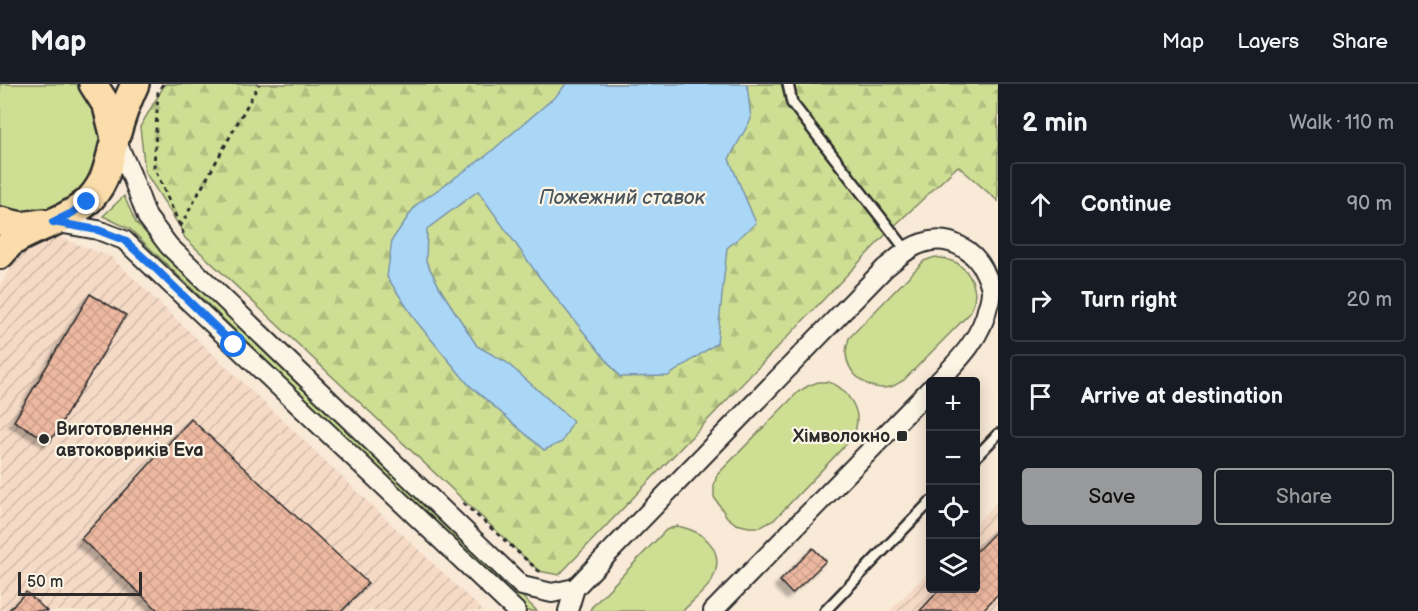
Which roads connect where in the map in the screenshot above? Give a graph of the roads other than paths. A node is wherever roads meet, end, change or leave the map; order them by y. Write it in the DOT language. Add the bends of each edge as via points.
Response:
graph roads {
  1 [pos="93,84"];
  2 [pos="135,84"];
  3 [pos="788,84"];
  4 [pos="116,138"];
  5 [pos="0,221"];
  6 [pos="53,222"];
  7 [pos="907,251"];
  8 [pos="0,255"];
  9 [pos="942,377"];
  10 [pos="926,393"];
  11 [pos="998,434"];
  12 [pos="980,451"];
  13 [pos="926,506"];
  14 [pos="574,588"];
  15 [pos="516,611"];
  16 [pos="568,611"];
  17 [pos="713,611"];
  18 [pos="825,611"];
  1 -- 4 [label="main road" via="107,106"];
  2 -- 4 [label="main road"];
  3 -- 7 [label="lane" via="792,103"];
  4 -- 6 [label="main road" via="100,186 87,202"];
  4 -- 14 [label="street" via="147,217 169,246 522,586 552,592"];
  5 -- 6 [label="main road" via="21,226"];
  6 -- 8 [label="main road" via="11,242"];
  6 -- 15 [label="street" via="98,230 124,240"];
  7 -- 9 [label="street" via="932,241 955,243 970,252 991,287 981,327 968,350"];
  7 -- 14 [label="street" via="885,268"];
  10 -- 17 [label="street"];
  11 -- 12 [label="lane"];
  13 -- 18 [label="lane"];
  14 -- 16 [label="street"];
}
